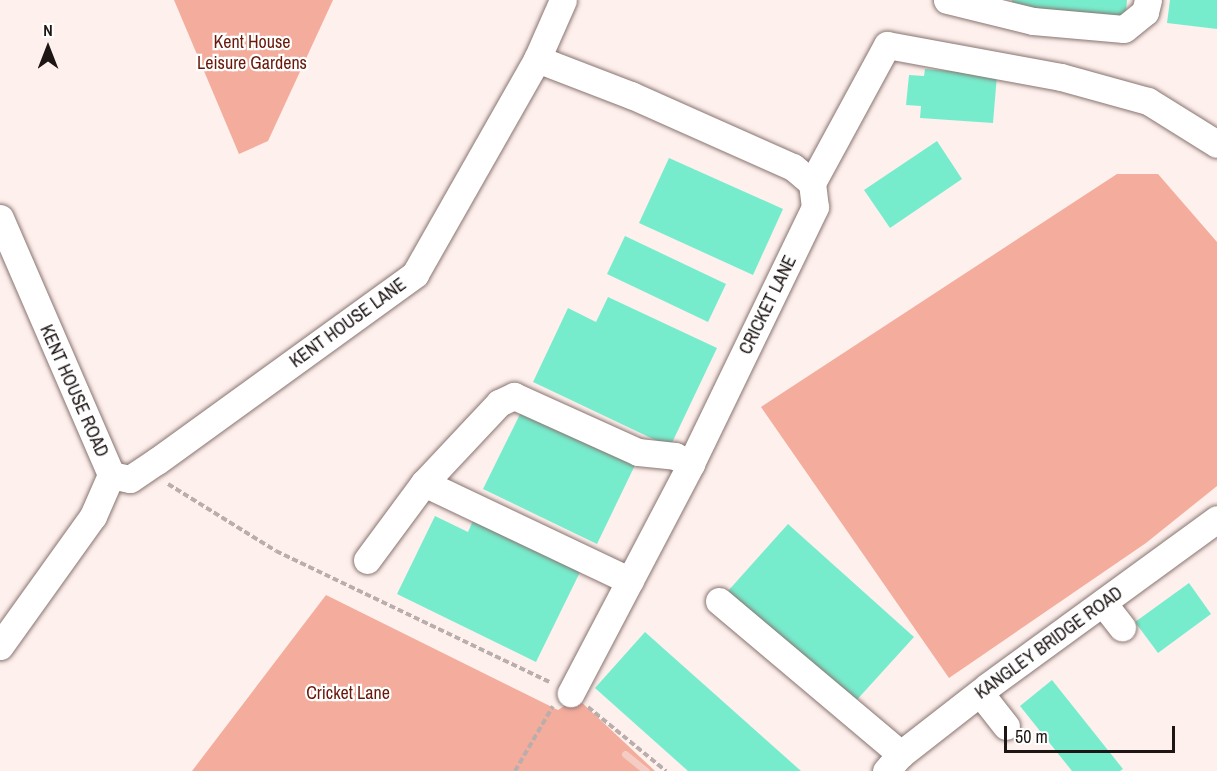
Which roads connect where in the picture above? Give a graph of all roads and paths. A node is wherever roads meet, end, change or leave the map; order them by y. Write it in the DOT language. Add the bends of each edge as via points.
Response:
graph roads {
  1 [pos="563,0"];
  2 [pos="947,0"];
  3 [pos="1148,0"];
  4 [pos="537,59"];
  5 [pos="1217,144"];
  6 [pos="812,183"];
  7 [pos="0,218"];
  8 [pos="157,461"];
  9 [pos="691,464"];
  10 [pos="111,475"];
  11 [pos="424,483"];
  12 [pos="1217,519"];
  13 [pos="367,560"];
  14 [pos="630,581"];
  15 [pos="719,601"];
  16 [pos="1103,603"];
  17 [pos="1122,627"];
  18 [pos="0,646"];
  19 [pos="571,693"];
  20 [pos="980,693"];
  21 [pos="1006,726"];
  22 [pos="893,762"];
  23 [pos="515,771"];
  24 [pos="666,771"];
  1 -- 4 [label="street, KENT HOUSE LANE"];
  2 -- 3 [label="street" via="1033,21 1124,29 1145,12"];
  4 -- 6 [label="street" via="631,95 772,158"];
  4 -- 8 [label="street, KENT HOUSE LANE" via="415,274"];
  5 -- 6 [label="street" via="1148,102 1061,77 887,45"];
  6 -- 9 [label="street, CRICKET LANE" via="815,207"];
  7 -- 10 [label="street, KENT HOUSE ROAD"];
  8 -- 10 [label="street, KENT HOUSE LANE" via="130,479"];
  8 -- 19 [label="path" via="169,486 276,551"];
  9 -- 11 [label="street" via="675,456 638,452 514,396 500,403"];
  9 -- 14 [label="street, CRICKET LANE"];
  10 -- 18 [label="street, KENT HOUSE ROAD" via="93,516"];
  11 -- 13 [label="street"];
  11 -- 14 [label="street"];
  12 -- 16 [label="street, KANGLEY BRIDGE ROAD"];
  14 -- 19 [label="street, CRICKET LANE"];
  15 -- 22 [label="street"];
  16 -- 17 [label="street"];
  16 -- 20 [label="street, KANGLEY BRIDGE ROAD"];
  19 -- 23 [label="path" via="547,711"];
  19 -- 24 [label="path"];
  20 -- 21 [label="street"];
  20 -- 22 [label="street, KANGLEY BRIDGE ROAD"];
}
